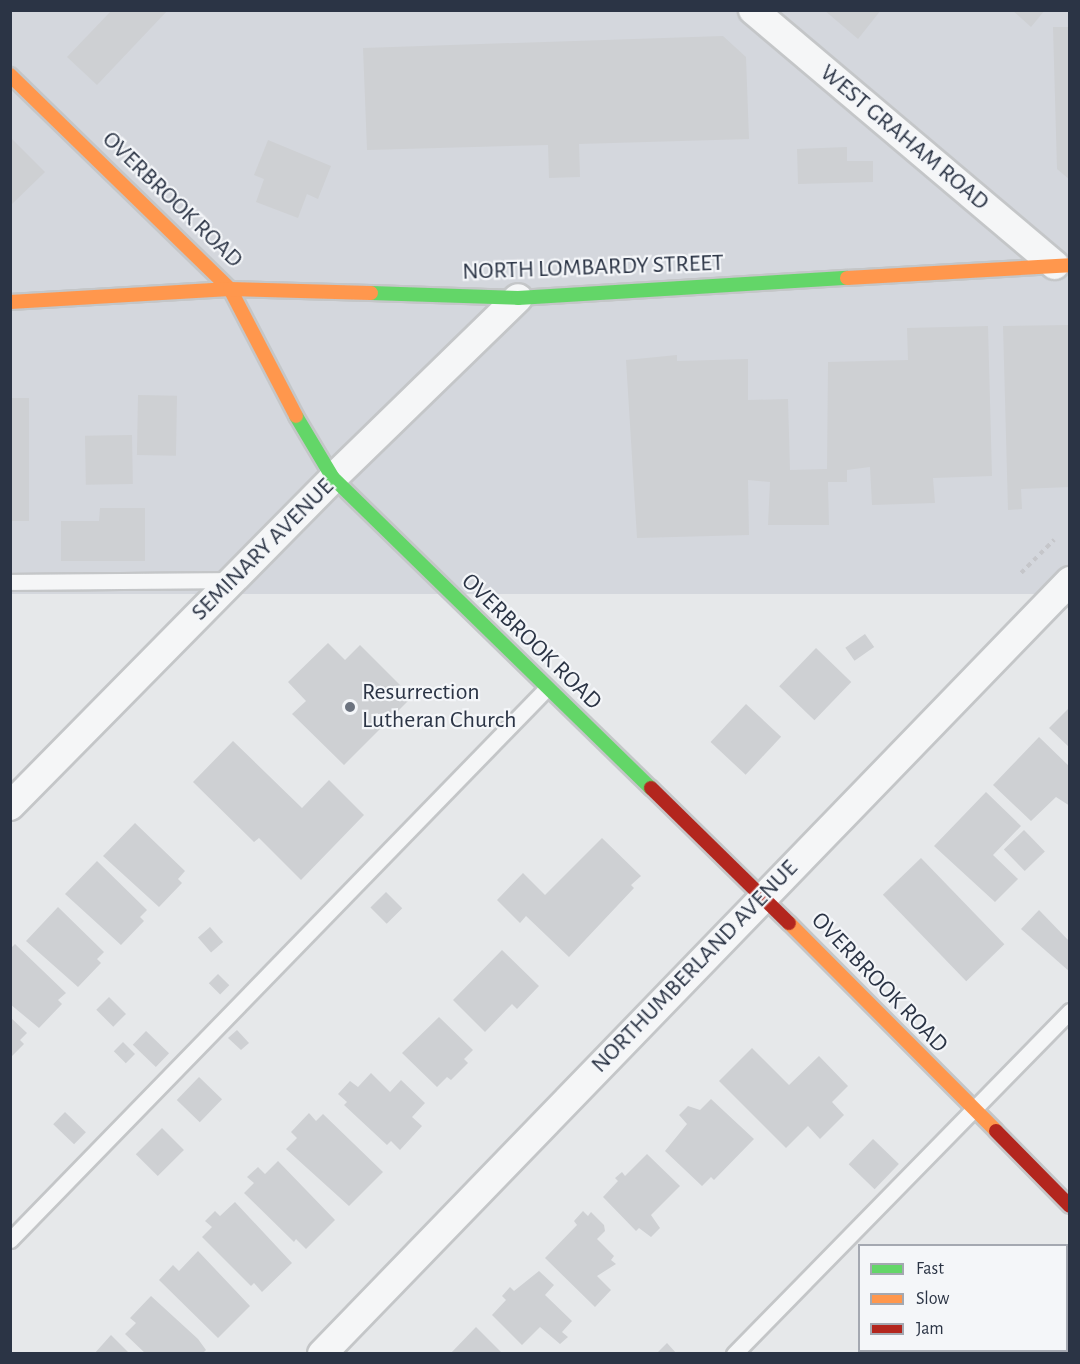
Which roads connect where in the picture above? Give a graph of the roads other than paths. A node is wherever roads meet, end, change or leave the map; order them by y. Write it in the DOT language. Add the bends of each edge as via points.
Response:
graph roads {
  1 [pos="753,10"];
  2 [pos="10,75"];
  3 [pos="1062,265"];
  4 [pos="230,289"];
  5 [pos="518,298"];
  6 [pos="10,302"];
  7 [pos="333,478"];
  8 [pos="233,580"];
  9 [pos="1070,581"];
  10 [pos="10,582"];
  11 [pos="546,689"];
  12 [pos="10,806"];
  13 [pos="763,897"];
  14 [pos="1070,1011"];
  15 [pos="972,1110"];
  16 [pos="1070,1206"];
  17 [pos="10,1240"];
  18 [pos="322,1353"];
  19 [pos="734,1353"];
  1 -- 3 [label="street, WEST GRAHAM ROAD"];
  2 -- 4 [label="street, OVERBROOK ROAD"];
  3 -- 5 [label="street, NORTH LOMBARDY STREET"];
  4 -- 5 [label="street, NORTH LOMBARDY STREET"];
  4 -- 6 [label="street, NORTH LOMBARDY STREET"];
  4 -- 7 [label="street, OVERBROOK ROAD" via="313,449"];
  5 -- 7 [label="street, SEMINARY AVENUE"];
  7 -- 8 [label="street, SEMINARY AVENUE"];
  7 -- 11 [label="street, OVERBROOK ROAD"];
  8 -- 10 [label="lane"];
  8 -- 12 [label="street, SEMINARY AVENUE"];
  9 -- 13 [label="street, NORTHUMBERLAND AVENUE"];
  11 -- 13 [label="street, OVERBROOK ROAD"];
  11 -- 17 [label="lane"];
  13 -- 15 [label="street, OVERBROOK ROAD"];
  13 -- 18 [label="street, NORTHUMBERLAND AVENUE"];
  14 -- 15 [label="lane"];
  15 -- 16 [label="street, OVERBROOK ROAD"];
  15 -- 19 [label="lane"];
}
